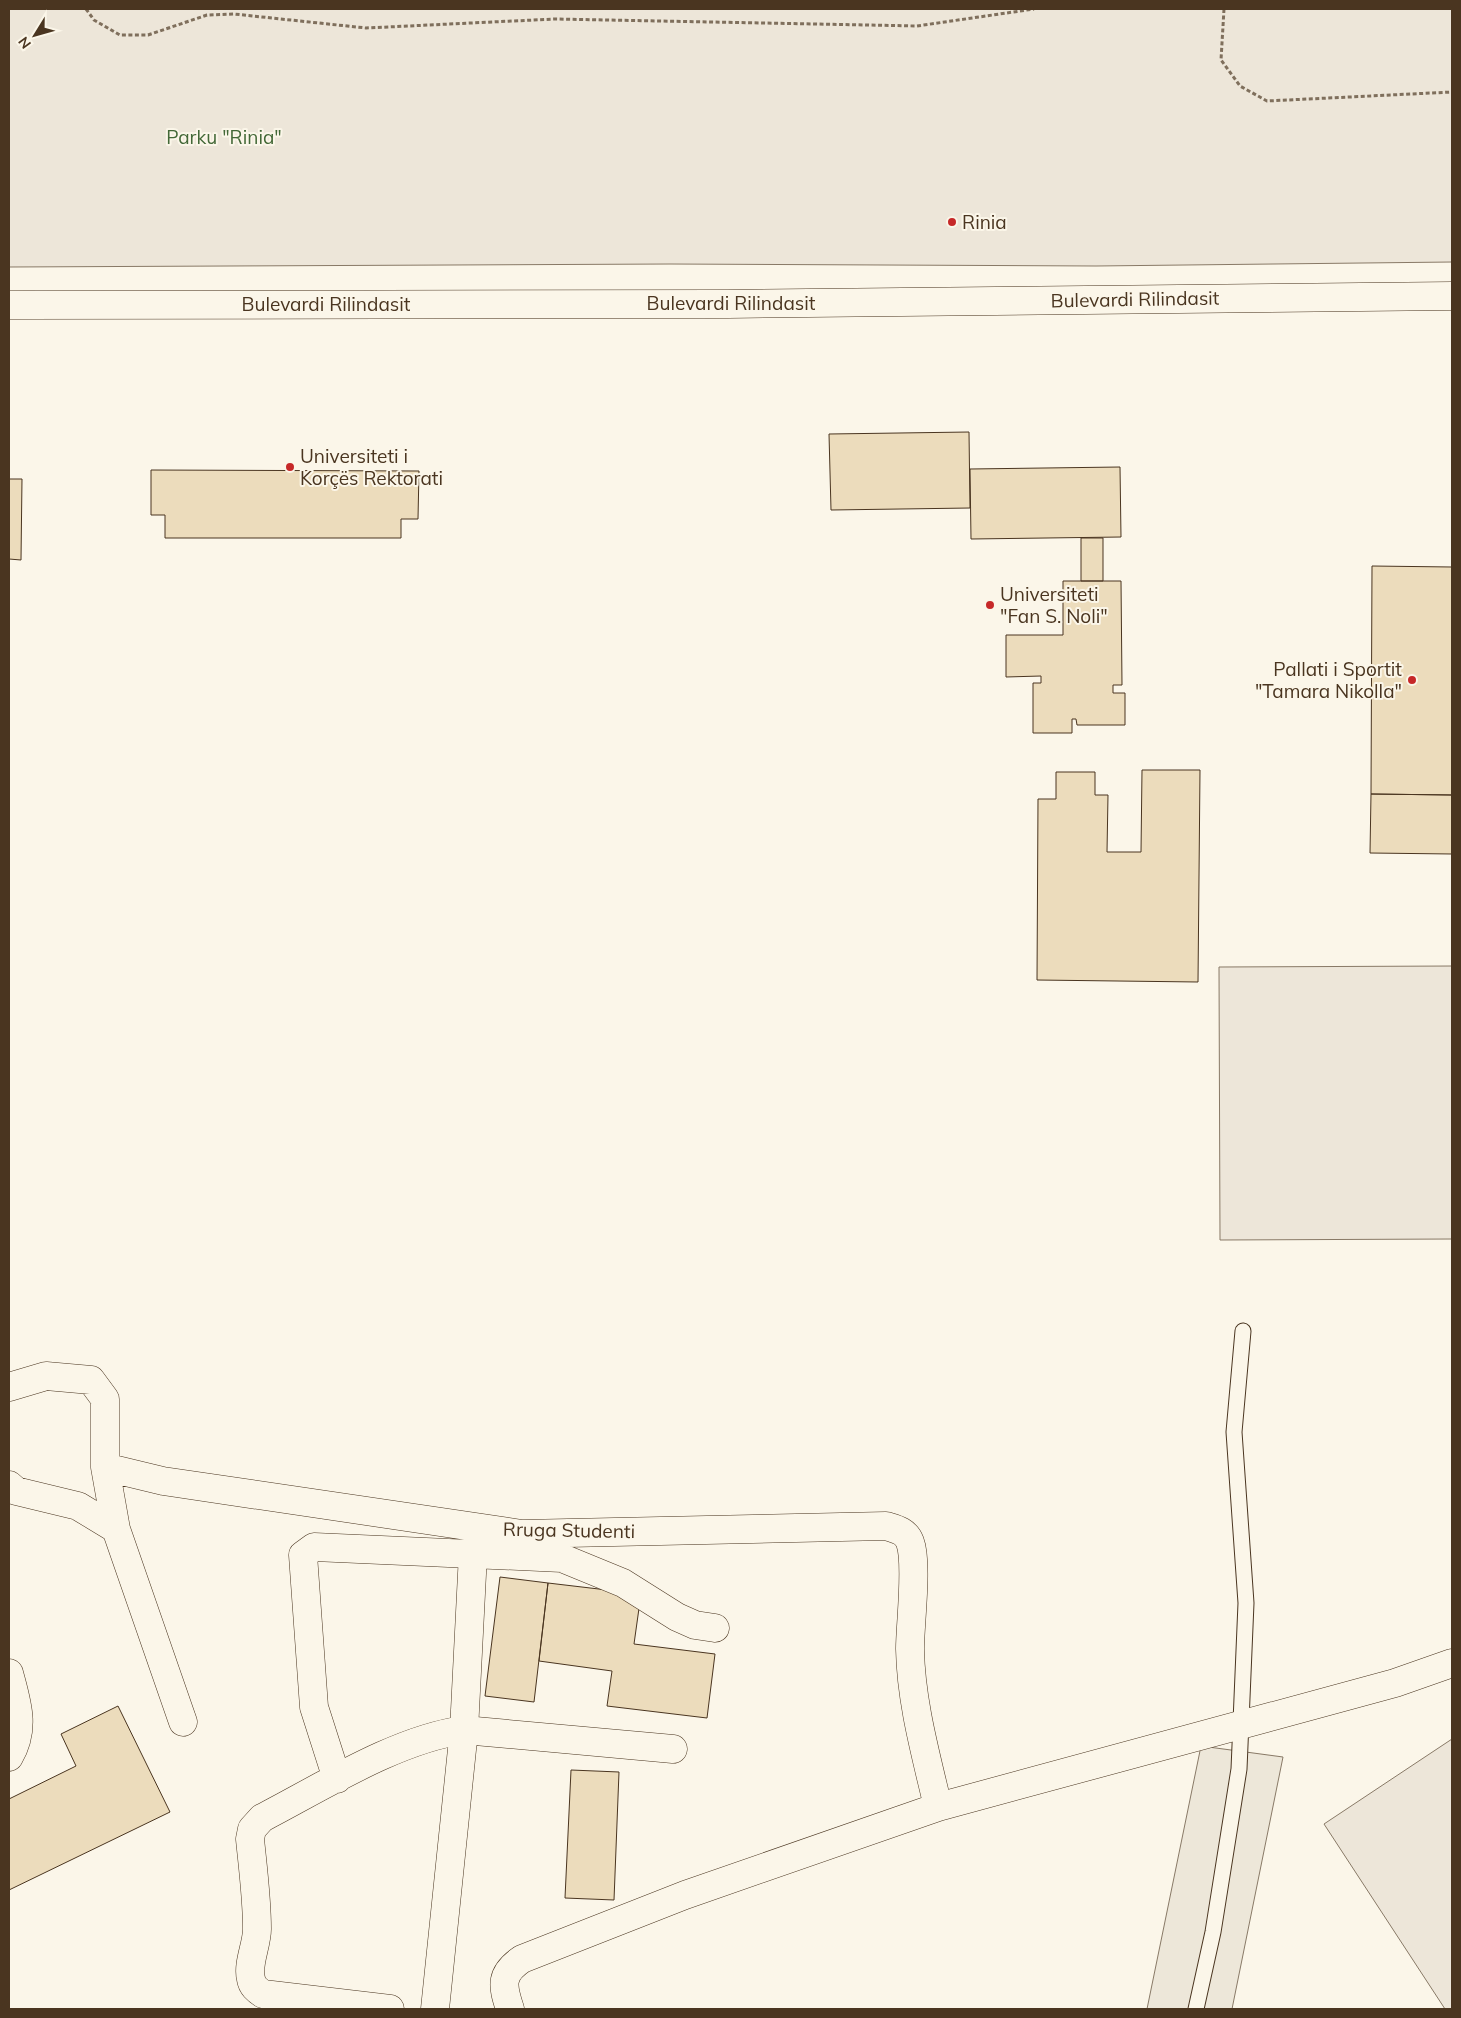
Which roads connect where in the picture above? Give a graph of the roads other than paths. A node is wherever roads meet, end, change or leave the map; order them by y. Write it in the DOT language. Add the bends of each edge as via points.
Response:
graph roads {
  1 [pos="1452,296"];
  2 [pos="9,305"];
  3 [pos="1243,1331"];
  4 [pos="9,1387"];
  5 [pos="105,1467"];
  6 [pos="9,1485"];
  7 [pos="116,1529"];
  8 [pos="473,1554"];
  9 [pos="715,1628"];
  10 [pos="1452,1663"];
  11 [pos="9,1673"];
  12 [pos="183,1722"];
  13 [pos="1241,1724"];
  14 [pos="464,1730"];
  15 [pos="673,1749"];
  16 [pos="9,1757"];
  17 [pos="337,1779"];
  18 [pos="938,1807"];
  19 [pos="390,2009"];
  20 [pos="434,2009"];
  21 [pos="510,2009"];
  22 [pos="1196,2009"];
  1 -- 2 [label="street, Bulevardi Rilindasit" via="718,304"];
  3 -- 13 [label="lane" via="1234,1432 1246,1604"];
  4 -- 5 [label="street" via="46,1376 91,1380 105,1399"];
  5 -- 7 [label="street"];
  5 -- 18 [label="street, Rruga Studenti" via="163,1481 522,1534 886,1526 900,1530 907,1536 912,1554 911,1659 917,1713"];
  6 -- 7 [label="street" via="16,1490 78,1506"];
  7 -- 12 [label="street"];
  8 -- 9 [label="street" via="562,1558 623,1583 676,1617"];
  8 -- 14 [label="street"];
  8 -- 17 [label="street" via="314,1547 303,1555 314,1707"];
  10 -- 13 [label="street" via="1395,1683"];
  11 -- 16 [label="street" via="20,1712"];
  13 -- 18 [label="street"];
  13 -- 22 [label="lane" via="1239,1769 1213,1932"];
  14 -- 15 [label="street"];
  14 -- 17 [label="street" via="409,1743"];
  14 -- 20 [label="street"];
  17 -- 19 [label="street" via="262,1818 252,1829 257,1932 251,1980 263,1994"];
  18 -- 21 [label="street" via="685,1896 522,1959 509,1968 505,1978 504,1991"];
}
